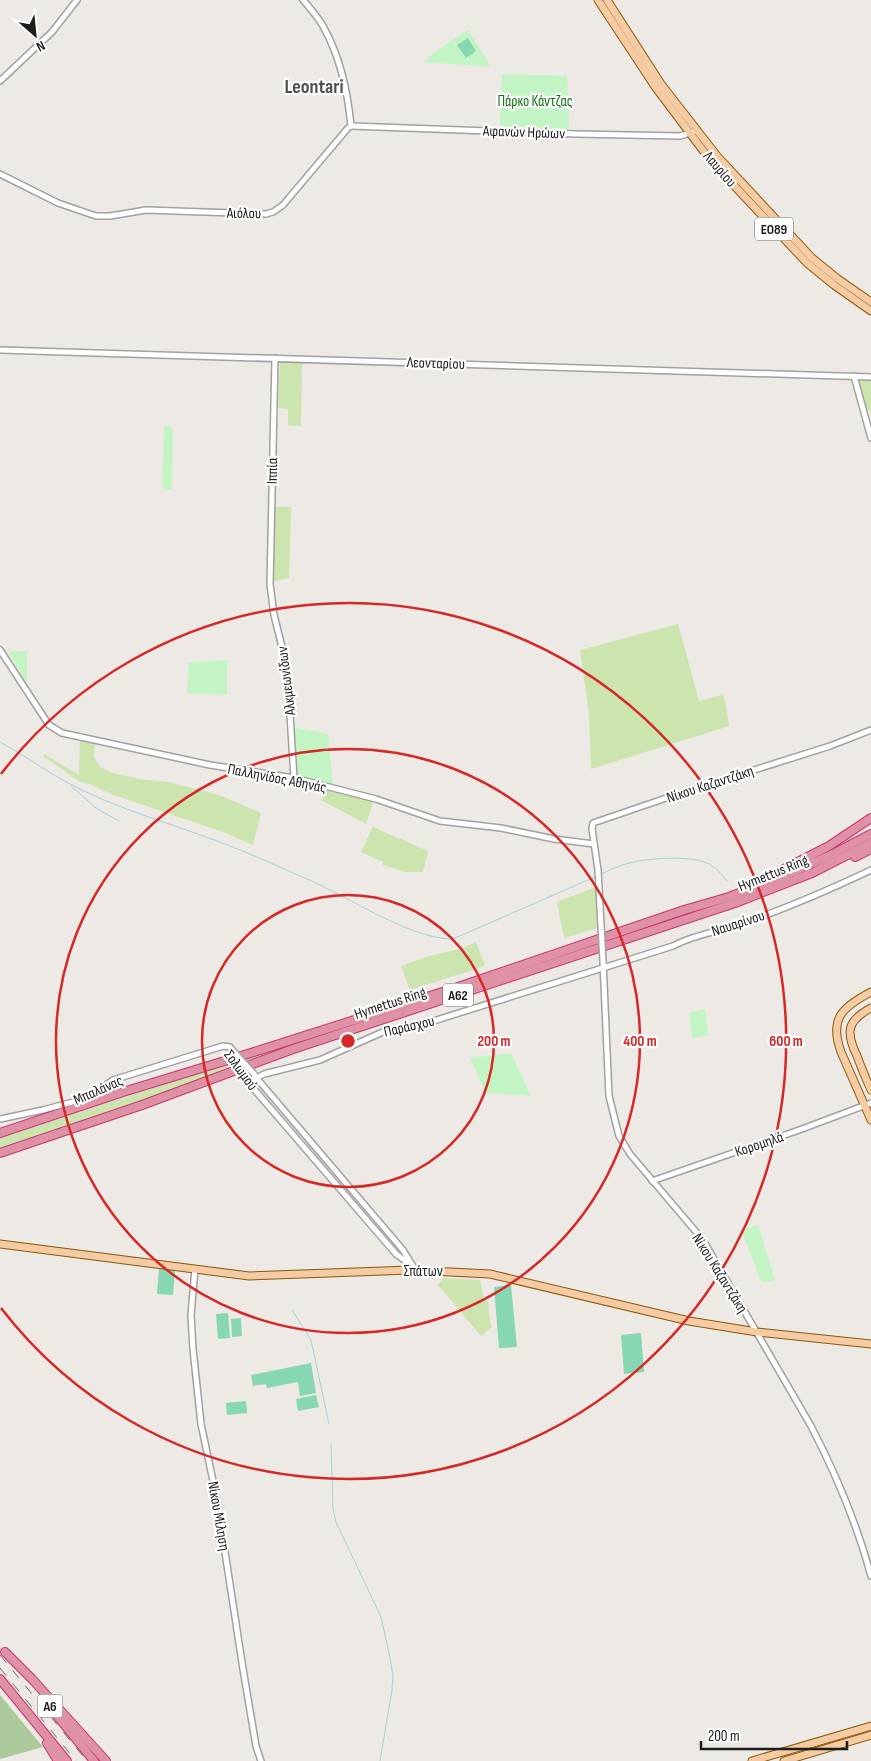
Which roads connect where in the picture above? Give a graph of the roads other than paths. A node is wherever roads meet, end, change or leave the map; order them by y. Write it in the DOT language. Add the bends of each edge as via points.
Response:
graph roads {
  1 [pos="77,0"];
  2 [pos="304,0"];
  3 [pos="598,0"];
  4 [pos="607,0"];
  5 [pos="0,81"];
  6 [pos="352,126"];
  7 [pos="693,132"];
  8 [pos="0,174"];
  9 [pos="871,302"];
  10 [pos="871,311"];
  11 [pos="0,350"];
  12 [pos="275,358"];
  13 [pos="854,376"];
  14 [pos="871,377"];
  15 [pos="862,409"];
  16 [pos="871,415"];
  17 [pos="871,438"];
  18 [pos="270,584"];
  19 [pos="0,650"];
  20 [pos="871,730"];
  21 [pos="294,778"];
  22 [pos="871,818"];
  23 [pos="871,834"];
  24 [pos="871,843"];
  25 [pos="594,844"];
  26 [pos="871,849"];
  27 [pos="871,870"];
  28 [pos="776,888"];
  29 [pos="684,910"];
  30 [pos="603,968"];
  31 [pos="871,992"];
  32 [pos="871,1008"];
  33 [pos="223,1046"];
  34 [pos="255,1075"];
  35 [pos="247,1081"];
  36 [pos="871,1090"];
  37 [pos="868,1104"];
  38 [pos="0,1119"];
  39 [pos="871,1120"];
  40 [pos="0,1133"];
  41 [pos="0,1153"];
  42 [pos="652,1181"];
  43 [pos="0,1244"];
  44 [pos="195,1269"];
  45 [pos="415,1269"];
  46 [pos="756,1332"];
  47 [pos="840,1340"];
  48 [pos="871,1340"];
  49 [pos="871,1344"];
  50 [pos="871,1576"];
  51 [pos="0,1679"];
  52 [pos="15,1697"];
  53 [pos="871,1726"];
  54 [pos="871,1735"];
  55 [pos="789,1750"];
  56 [pos="58,1761"];
  57 [pos="67,1761"];
  58 [pos="94,1761"];
  59 [pos="106,1761"];
  60 [pos="260,1761"];
  61 [pos="752,1761"];
  62 [pos="785,1761"];
  1 -- 5 [label="street" via="52,32"];
  2 -- 6 [label="street" via="325,29 334,50"];
  3 -- 7 [label="main road, Λαυρίου / ΕΟ89" via="656,88"];
  4 -- 7 [label="main road, Λαυρίου / ΕΟ89"];
  6 -- 7 [label="street, Αφανών Ηρώων" via="680,136"];
  6 -- 8 [label="street, Αιόλου" via="283,206 266,214 146,210 96,216 58,203"];
  7 -- 9 [label="main road, Λαυρίου / ΕΟ89" via="806,252"];
  7 -- 10 [label="main road, Λαυρίου / ΕΟ89" via="711,161 800,257"];
  11 -- 12 [label="street, Λεονταρίου"];
  12 -- 13 [label="street, Λεονταρίου"];
  12 -- 18 [label="street, Ιππία"];
  13 -- 14 [label="street, Λεονταρίου"];
  13 -- 15 [label="street"];
  15 -- 16 [label="street"];
  15 -- 17 [label="street"];
  18 -- 21 [label="street, Αλκμεωνίδων" via="287,667"];
  19 -- 21 [label="street, Παλληνίδος Αθηνάς" via="48,725 62,733 210,766"];
  20 -- 25 [label="street, Νίκου Καζαντζάκη" via="850,740 600,820 593,823"];
  21 -- 25 [label="street, Παλληνίδος Αθηνάς" via="376,799 440,821"];
  22 -- 29 [label="highway" via="797,863"];
  23 -- 29 [label="highway, Hymettus Ring / Α62" via="779,878"];
  24 -- 28 [label="highway, Hymettus Ring / Α62"];
  25 -- 30 [label="street, Νίκου Καζαντζάκη, bridge"];
  26 -- 28 [label="highway" via="820,873"];
  27 -- 30 [label="street, Ναυαρίνου" via="749,922"];
  28 -- 41 [label="highway, Hymettus Ring / Α62" via="278,1055"];
  29 -- 40 [label="highway, Hymettus Ring / Α62" via="433,995"];
  30 -- 34 [label="street, Παράσχου" via="427,1023 385,1031 320,1060"];
  30 -- 42 [label="street, Νίκου Καζαντζάκη" via="610,1104 623,1142"];
  31 -- 37 [label="main road" via="843,1011 836,1028 841,1052"];
  32 -- 36 [label="main road" via="855,1018 850,1036"];
  33 -- 34 [label="street, Σολωμού, bridge" via="230,1047"];
  33 -- 35 [label="street, Σολωμού, bridge" via="226,1055"];
  33 -- 38 [label="street, Μπαλάνας" via="113,1080 84,1099"];
  34 -- 35 [label="street, Παράσχου"];
  34 -- 45 [label="street, Σολωμού" via="403,1250"];
  35 -- 45 [label="street, Σολωμού" via="396,1254"];
  37 -- 39 [label="main road"];
  37 -- 42 [label="street, Κορομηλά"];
  42 -- 46 [label="street, Νίκου Καζαντζάκη" via="703,1240"];
  43 -- 44 [label="main road, Σπάτων"];
  44 -- 45 [label="main road, Σπάτων" via="264,1276"];
  44 -- 60 [label="street, Νίκου Μίληση" via="192,1349 201,1424 217,1500 242,1669"];
  45 -- 46 [label="main road, Σπάτων" via="490,1274 689,1321"];
  46 -- 47 [label="main road, Σπάτων"];
  46 -- 50 [label="street, Νίκου Καζαντζάκη" via="824,1451"];
  47 -- 48 [label="main road, Σπάτων"];
  47 -- 49 [label="main road, Σπάτων"];
  51 -- 52 [label="highway, Α6"];
  52 -- 56 [label="highway"];
  52 -- 57 [label="highway, Α6"];
  53 -- 55 [label="main road"];
  54 -- 62 [label="main road"];
  55 -- 61 [label="main road"];
  55 -- 62 [label="street"];
  58 -- 59 [label="highway, Α6" via="5,1652"];
}
